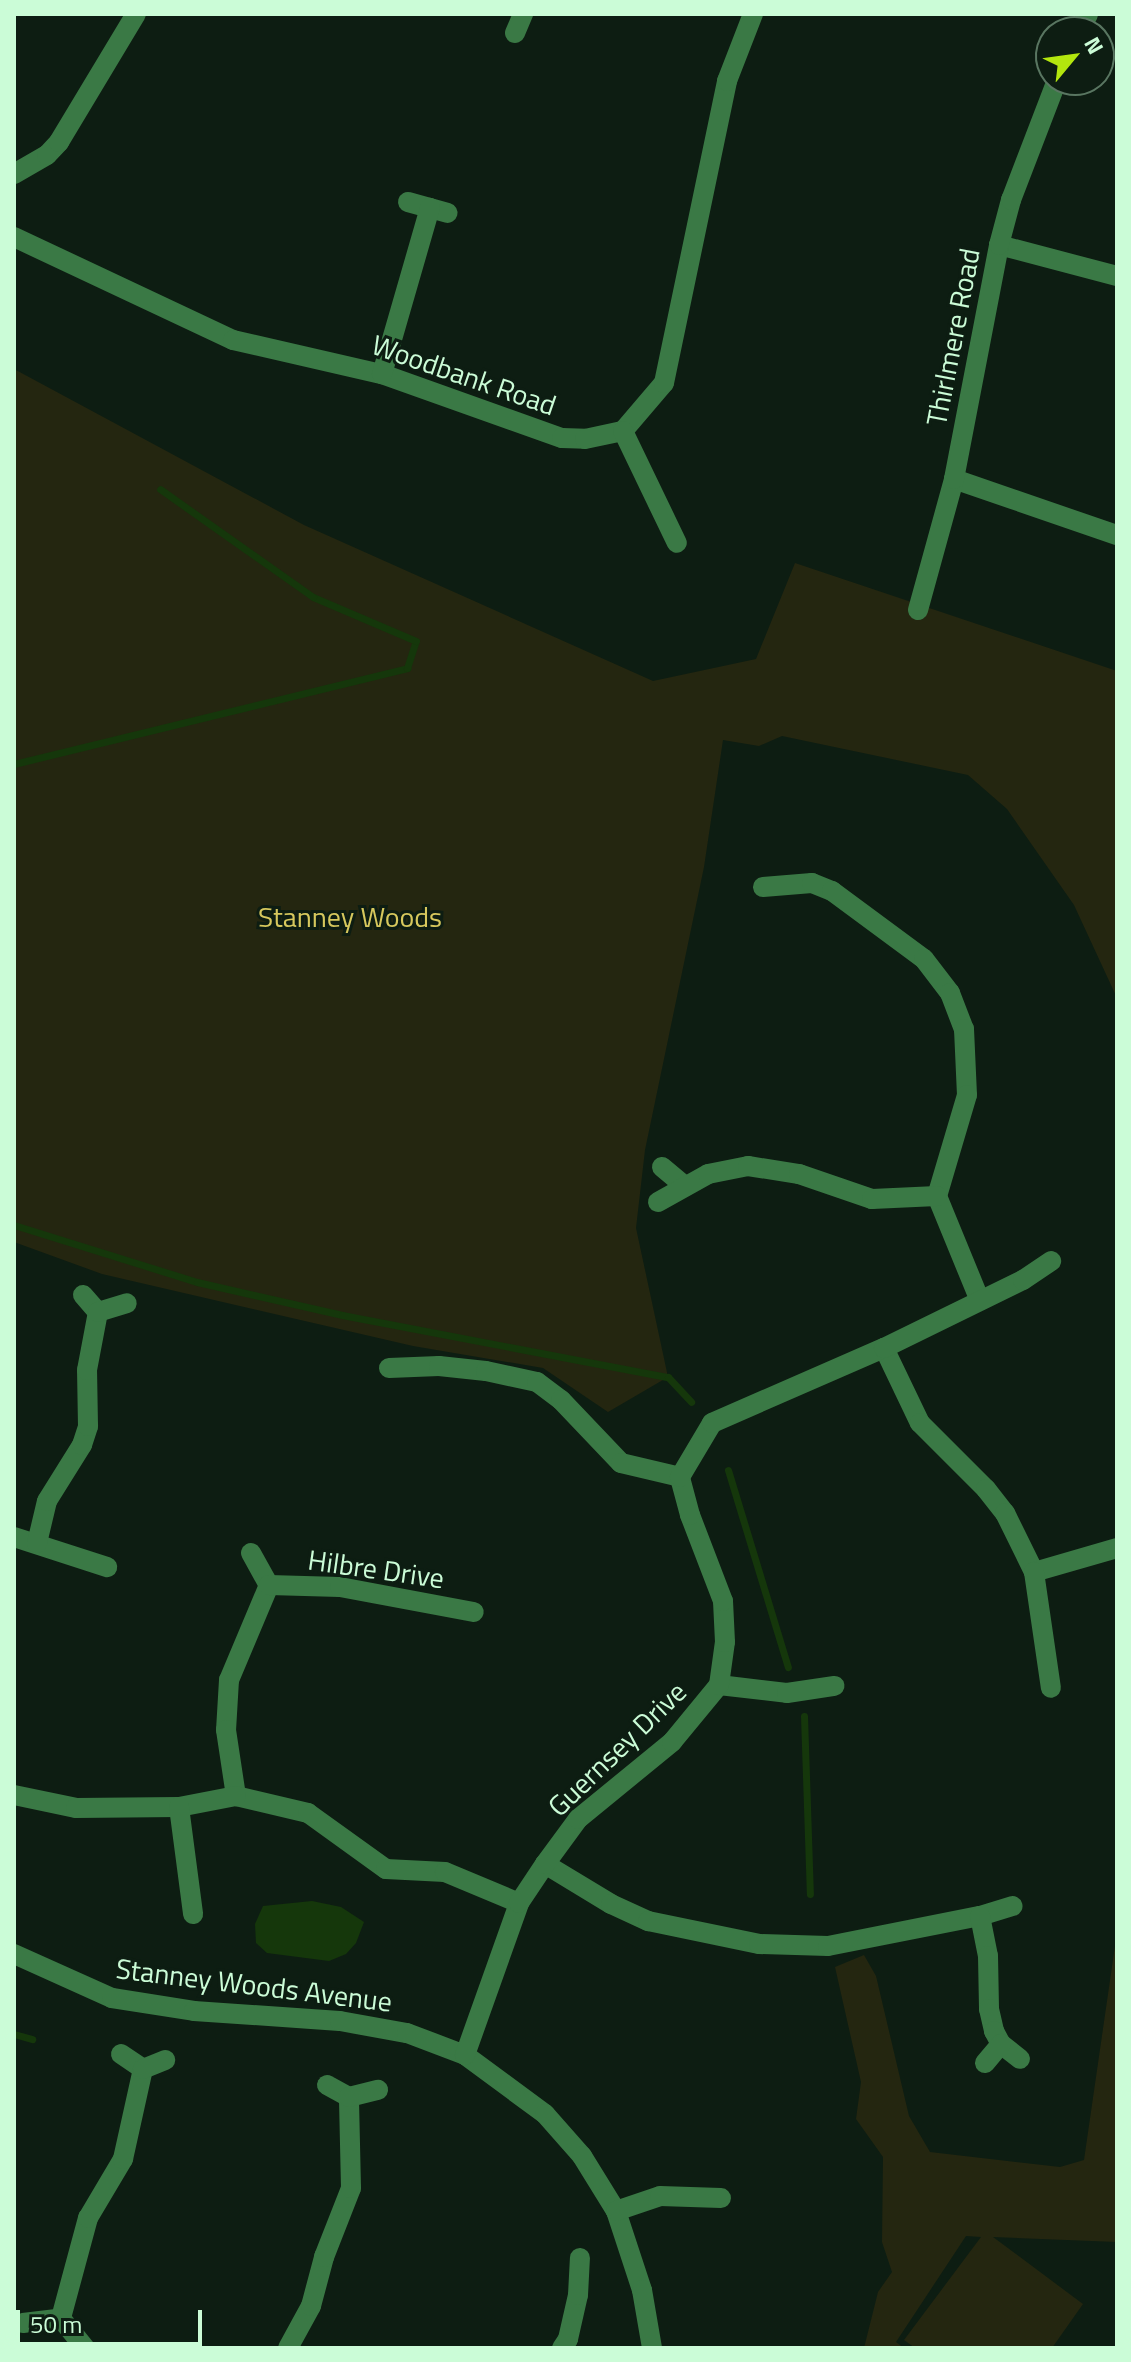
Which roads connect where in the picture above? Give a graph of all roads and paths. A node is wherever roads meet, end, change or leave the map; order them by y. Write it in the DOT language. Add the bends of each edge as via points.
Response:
graph roads {
  1 [pos="136,14"];
  2 [pos="753,14"];
  3 [pos="1051,96"];
  4 [pos="14,174"];
  5 [pos="408,202"];
  6 [pos="14,237"];
  7 [pos="999,245"];
  8 [pos="1117,276"];
  9 [pos="382,374"];
  10 [pos="623,431"];
  11 [pos="954,479"];
  12 [pos="1117,535"];
  13 [pos="677,543"];
  14 [pos="918,610"];
  15 [pos="763,887"];
  16 [pos="662,1167"];
  17 [pos="685,1186"];
  18 [pos="937,1196"];
  19 [pos="658,1202"];
  20 [pos="1051,1261"];
  21 [pos="83,1295"];
  22 [pos="980,1301"];
  23 [pos="127,1303"];
  24 [pos="98,1312"];
  25 [pos="884,1348"];
  26 [pos="389,1368"];
  27 [pos="680,1477"];
  28 [pos="14,1537"];
  29 [pos="37,1543"];
  30 [pos="1117,1548"];
  31 [pos="251,1553"];
  32 [pos="107,1567"];
  33 [pos="1034,1572"];
  34 [pos="269,1585"];
  35 [pos="474,1612"];
  36 [pos="719,1685"];
  37 [pos="834,1686"];
  38 [pos="1051,1688"];
  39 [pos="14,1795"];
  40 [pos="236,1796"];
  41 [pos="179,1807"];
  42 [pos="545,1864"];
  43 [pos="519,1903"];
  44 [pos="1013,1906"];
  45 [pos="193,1914"];
  46 [pos="980,1916"];
  47 [pos="14,1954"];
  48 [pos="1001,2044"];
  49 [pos="121,2054"];
  50 [pos="465,2055"];
  51 [pos="1020,2059"];
  52 [pos="165,2060"];
  53 [pos="985,2063"];
  54 [pos="143,2069"];
  55 [pos="327,2085"];
  56 [pos="378,2090"];
  57 [pos="349,2097"];
  58 [pos="721,2198"];
  59 [pos="616,2211"];
  60 [pos="580,2258"];
  61 [pos="61,2318"];
  62 [pos="23,2323"];
  63 [pos="85,2348"];
  64 [pos="288,2348"];
  65 [pos="562,2348"];
  66 [pos="652,2348"];
  1 -- 4 [label="street" via="59,142"];
  2 -- 10 [label="street" via="727,81 664,383"];
  3 -- 7 [label="street, Thirlmere Road"];
  5 -- 9 [label="street" via="439,210"];
  6 -- 9 [label="street, Woodbank Road" via="233,340"];
  7 -- 8 [label="street"];
  7 -- 11 [label="street, Thirlmere Road"];
  9 -- 10 [label="street, Woodbank Road" via="550,435 585,439"];
  10 -- 13 [label="street"];
  11 -- 12 [label="street"];
  11 -- 14 [label="street, Thirlmere Road"];
  15 -- 18 [label="street" via="812,883 832,891 924,959 950,993 964,1029 967,1095"];
  16 -- 17 [label="street"];
  17 -- 18 [label="street" via="717,1171 748,1166 799,1174 872,1199"];
  17 -- 19 [label="street"];
  18 -- 22 [label="street"];
  20 -- 22 [label="street"];
  21 -- 24 [label="street"];
  22 -- 25 [label="street"];
  23 -- 24 [label="street"];
  24 -- 29 [label="street" via="87,1370 88,1426 47,1501"];
  25 -- 27 [label="street" via="712,1423"];
  25 -- 33 [label="street" via="920,1423 1005,1513"];
  26 -- 27 [label="street" via="439,1366 537,1382 621,1463"];
  27 -- 36 [label="street, Guernsey Drive" via="723,1601"];
  28 -- 29 [label="street"];
  29 -- 32 [label="street"];
  30 -- 33 [label="street"];
  31 -- 34 [label="street, Hilbre Drive"];
  33 -- 38 [label="street"];
  34 -- 35 [label="street, Hilbre Drive" via="340,1587"];
  34 -- 40 [label="street, Hilbre Drive" via="229,1680 226,1730"];
  36 -- 37 [label="street" via="787,1693"];
  36 -- 42 [label="street, Guernsey Drive" via="672,1742 578,1819"];
  39 -- 41 [label="street" via="76,1808"];
  40 -- 41 [label="street"];
  40 -- 43 [label="street" via="308,1813 386,1869 445,1872"];
  41 -- 45 [label="street"];
  42 -- 43 [label="street, Guernsey Drive"];
  42 -- 46 [label="street" via="648,1921 759,1944 828,1946"];
  43 -- 50 [label="street, Guernsey Drive"];
  44 -- 46 [label="street"];
  46 -- 48 [label="street" via="988,1956 989,2009"];
  47 -- 50 [label="street, Stanney Woods Avenue" via="112,1998 194,2011 340,2021 407,2033"];
  48 -- 51 [label="street"];
  48 -- 53 [label="street"];
  49 -- 54 [label="street"];
  50 -- 59 [label="street, Stanney Woods Avenue" via="545,2114 582,2156"];
  52 -- 54 [label="street"];
  54 -- 61 [label="street" via="123,2159 88,2218"];
  55 -- 57 [label="street"];
  56 -- 57 [label="street"];
  57 -- 64 [label="street" via="351,2188 311,2306"];
  58 -- 59 [label="street" via="660,2196"];
  59 -- 66 [label="street, Stanney Woods Avenue" via="642,2290"];
  60 -- 65 [label="street" via="578,2295"];
  61 -- 62 [label="street"];
  61 -- 63 [label="street"];
}
